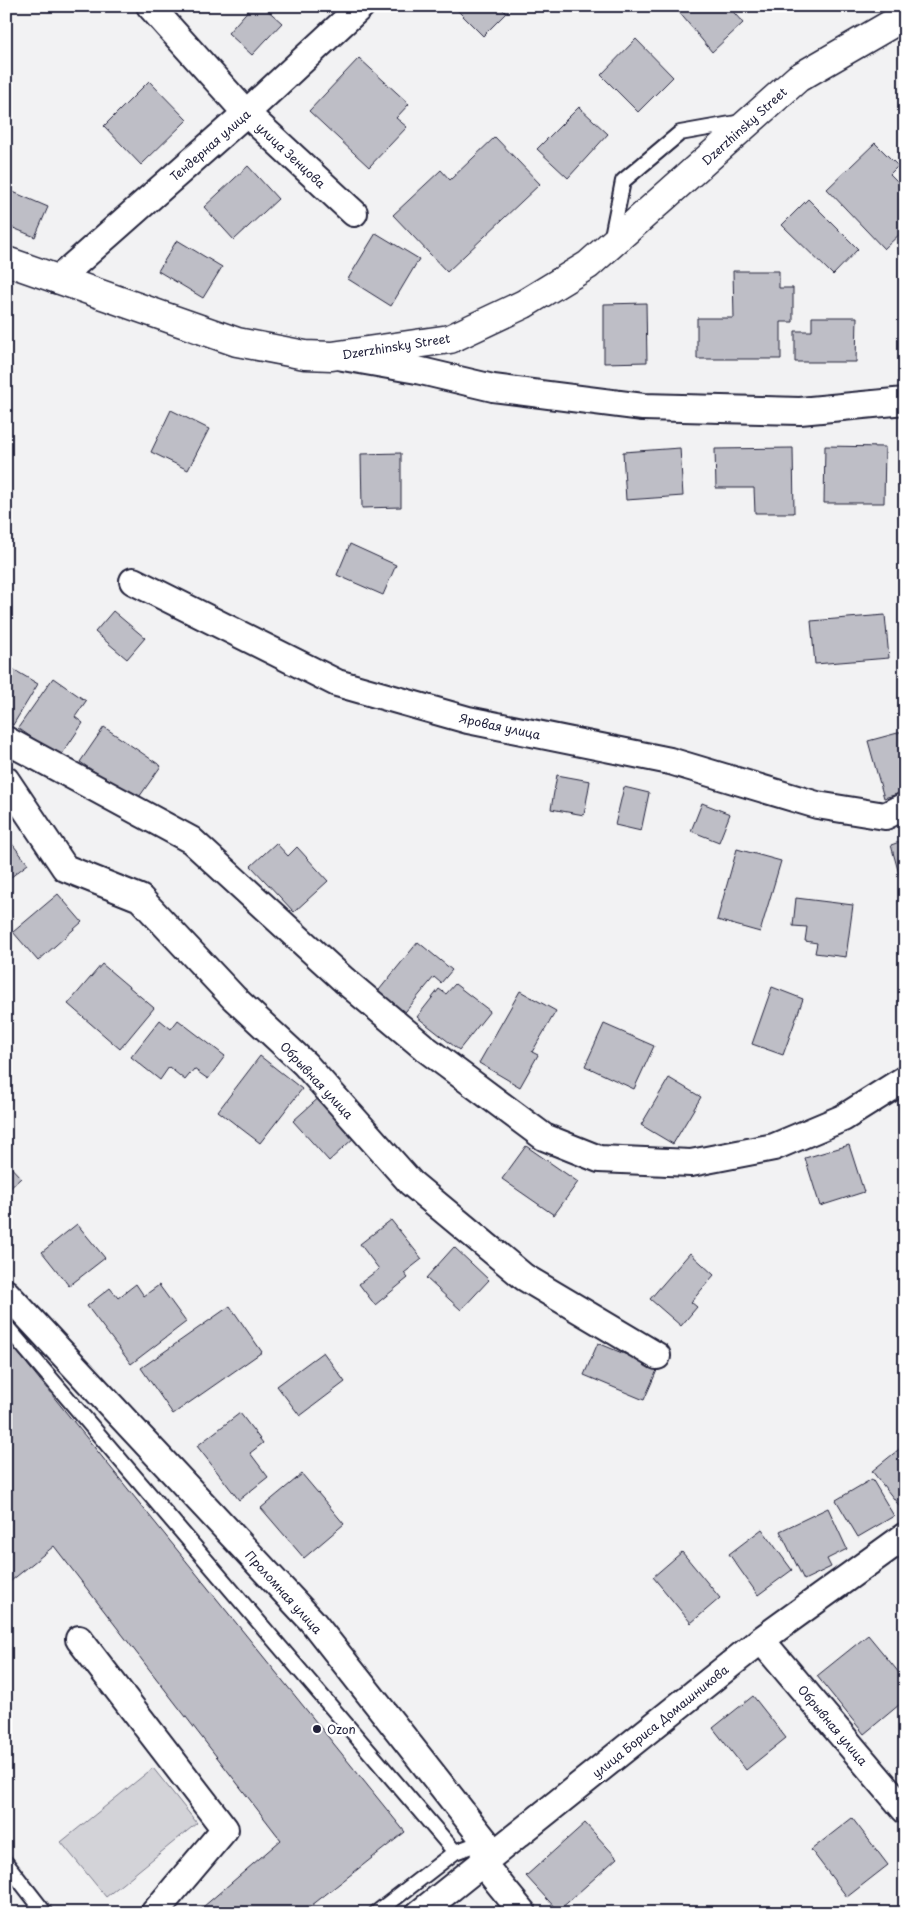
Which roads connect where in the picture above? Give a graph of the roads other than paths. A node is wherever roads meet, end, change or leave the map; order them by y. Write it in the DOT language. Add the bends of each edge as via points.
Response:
graph roads {
  1 [pos="150,6"];
  2 [pos="360,6"];
  3 [pos="905,16"];
  4 [pos="246,113"];
  5 [pos="750,120"];
  6 [pos="354,213"];
  7 [pos="610,246"];
  8 [pos="6,260"];
  9 [pos="57,280"];
  10 [pos="332,356"];
  11 [pos="905,400"];
  12 [pos="133,581"];
  13 [pos="6,740"];
  14 [pos="6,780"];
  15 [pos="895,811"];
  16 [pos="905,1079"];
  17 [pos="6,1293"];
  18 [pos="6,1326"];
  19 [pos="656,1356"];
  20 [pos="905,1536"];
  21 [pos="79,1639"];
  22 [pos="761,1640"];
  23 [pos="905,1810"];
  24 [pos="455,1852"];
  25 [pos="484,1852"];
  26 [pos="6,1863"];
  27 [pos="45,1913"];
  28 [pos="154,1913"];
  29 [pos="376,1913"];
  30 [pos="420,1913"];
  31 [pos="523,1913"];
  1 -- 4 [label="street, улица Зенцова"];
  2 -- 4 [label="street, Тендерная улица"];
  3 -- 5 [label="street, Dzerzhinsky Street" via="798,78"];
  4 -- 6 [label="street, улица Зенцова"];
  4 -- 9 [label="street, Тендерная улица"];
  5 -- 7 [label="street, Dzerzhinsky Street"];
  5 -- 7 [label="lane" via="680,133 623,181"];
  7 -- 10 [label="street, Dzerzhinsky Street" via="588,265 524,304 450,339"];
  8 -- 9 [label="street, Dzerzhinsky Street"];
  9 -- 10 [label="street, Dzerzhinsky Street" via="237,342 305,355"];
  10 -- 11 [label="street" via="417,370 493,388 643,407 800,411"];
  12 -- 15 [label="street, Яровая улица" via="337,684 468,720 670,761 817,805"];
  13 -- 16 [label="street" via="191,840 344,980 426,1049 544,1137 599,1159 691,1163 774,1147 843,1118"];
  14 -- 19 [label="street, Обрывная улица" via="65,868 140,898 234,998 305,1064 411,1183 524,1277"];
  17 -- 25 [label="street, Проломная улица" via="312,1622"];
  18 -- 24 [label="lane"];
  20 -- 22 [label="street, улица Бориса Домашникова"];
  21 -- 28 [label="street" via="225,1829"];
  22 -- 23 [label="street, Обрывная улица"];
  22 -- 25 [label="street, улица Бориса Домашникова"];
  24 -- 25 [label="lane"];
  24 -- 29 [label="lane"];
  25 -- 30 [label="street, улица Бориса Домашникова"];
  25 -- 31 [label="street, Проломная улица"];
  26 -- 27 [label="lane"];
}
